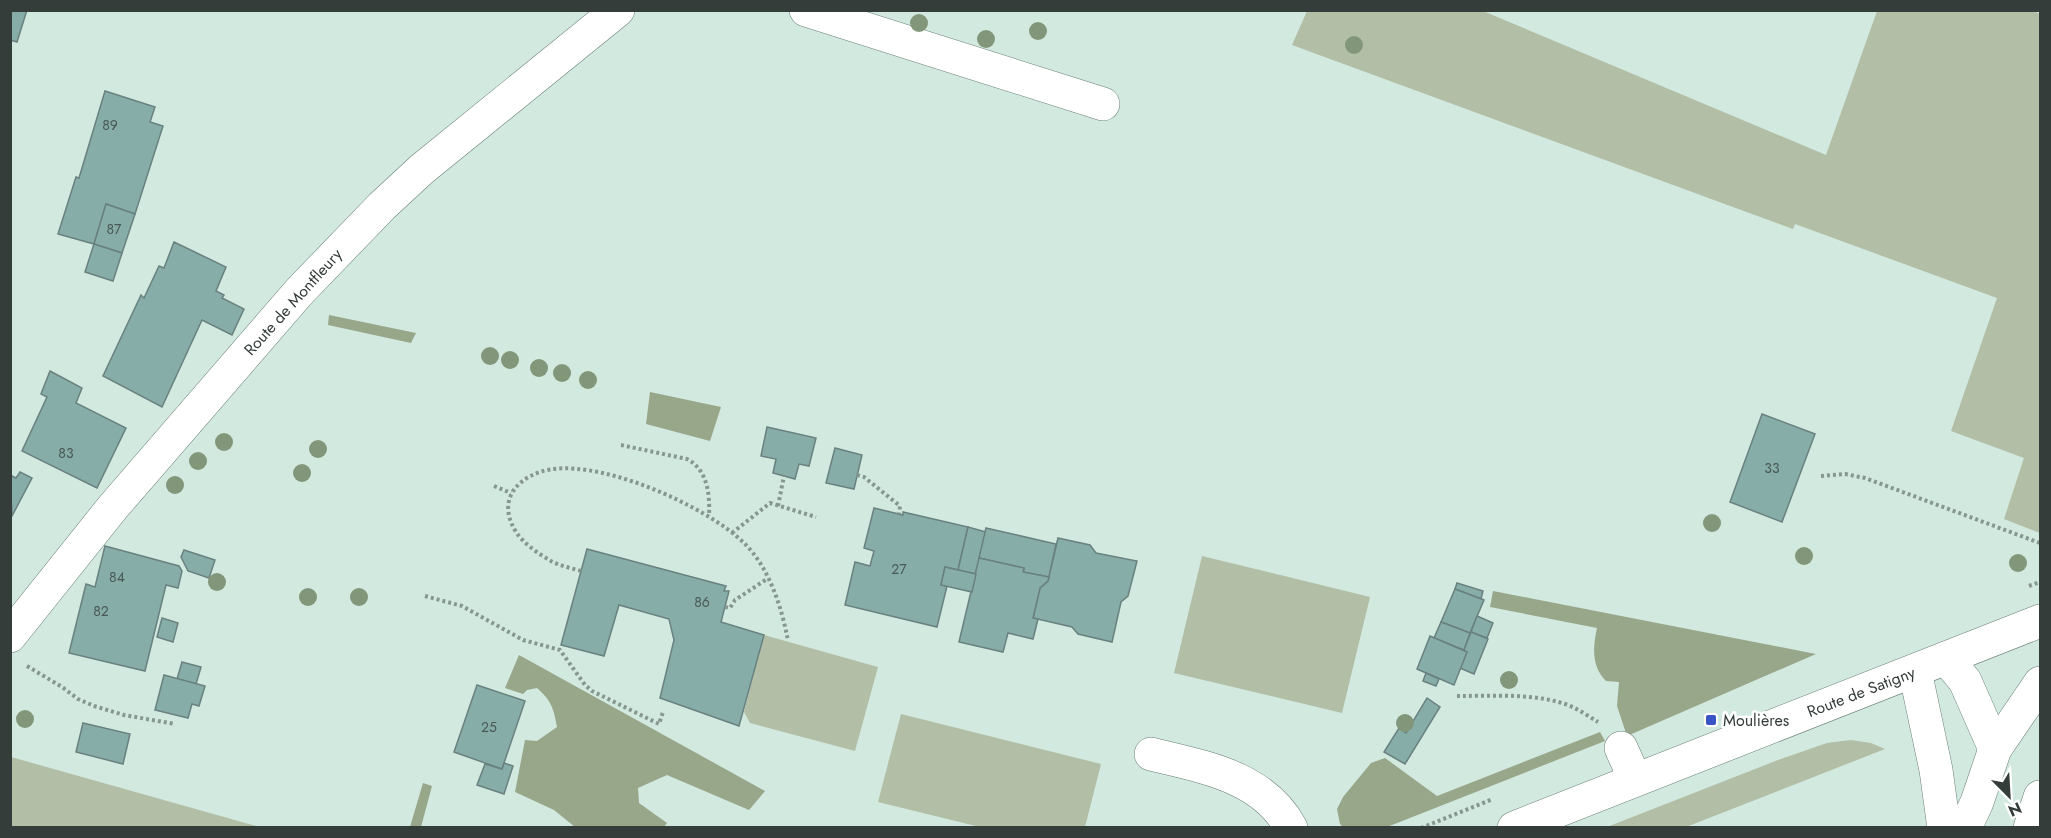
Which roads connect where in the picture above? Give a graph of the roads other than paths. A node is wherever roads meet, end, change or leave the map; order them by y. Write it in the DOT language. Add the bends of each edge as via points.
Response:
graph roads {
  1 [pos="618,10"];
  2 [pos="806,10"];
  3 [pos="1103,104"];
  4 [pos="2040,621"];
  5 [pos="15,648"];
  6 [pos="1946,658"];
  7 [pos="1915,671"];
  8 [pos="2040,683"];
  9 [pos="1611,736"];
  10 [pos="1995,749"];
  11 [pos="1151,754"];
  12 [pos="1635,779"];
  13 [pos="2040,796"];
  14 [pos="1291,828"];
  15 [pos="1514,828"];
  16 [pos="1944,828"];
  17 [pos="1965,828"];
  18 [pos="2030,828"];
  1 -- 5 [label="street, Route de Montfleury" via="422,169 299,292 121,498"];
  2 -- 3 [label="street"];
  4 -- 6 [label="street, Route de Satigny"];
  6 -- 7 [label="street, Route de Satigny"];
  6 -- 10 [label="street" via="1965,681"];
  7 -- 12 [label="street, Route de Satigny"];
  7 -- 16 [label="street"];
  8 -- 10 [label="street"];
  9 -- 12 [label="street"];
  10 -- 17 [label="street"];
  11 -- 14 [label="street" via="1246,783 1275,805"];
  12 -- 15 [label="street, Route de Satigny"];
  13 -- 18 [label="street"];
}
